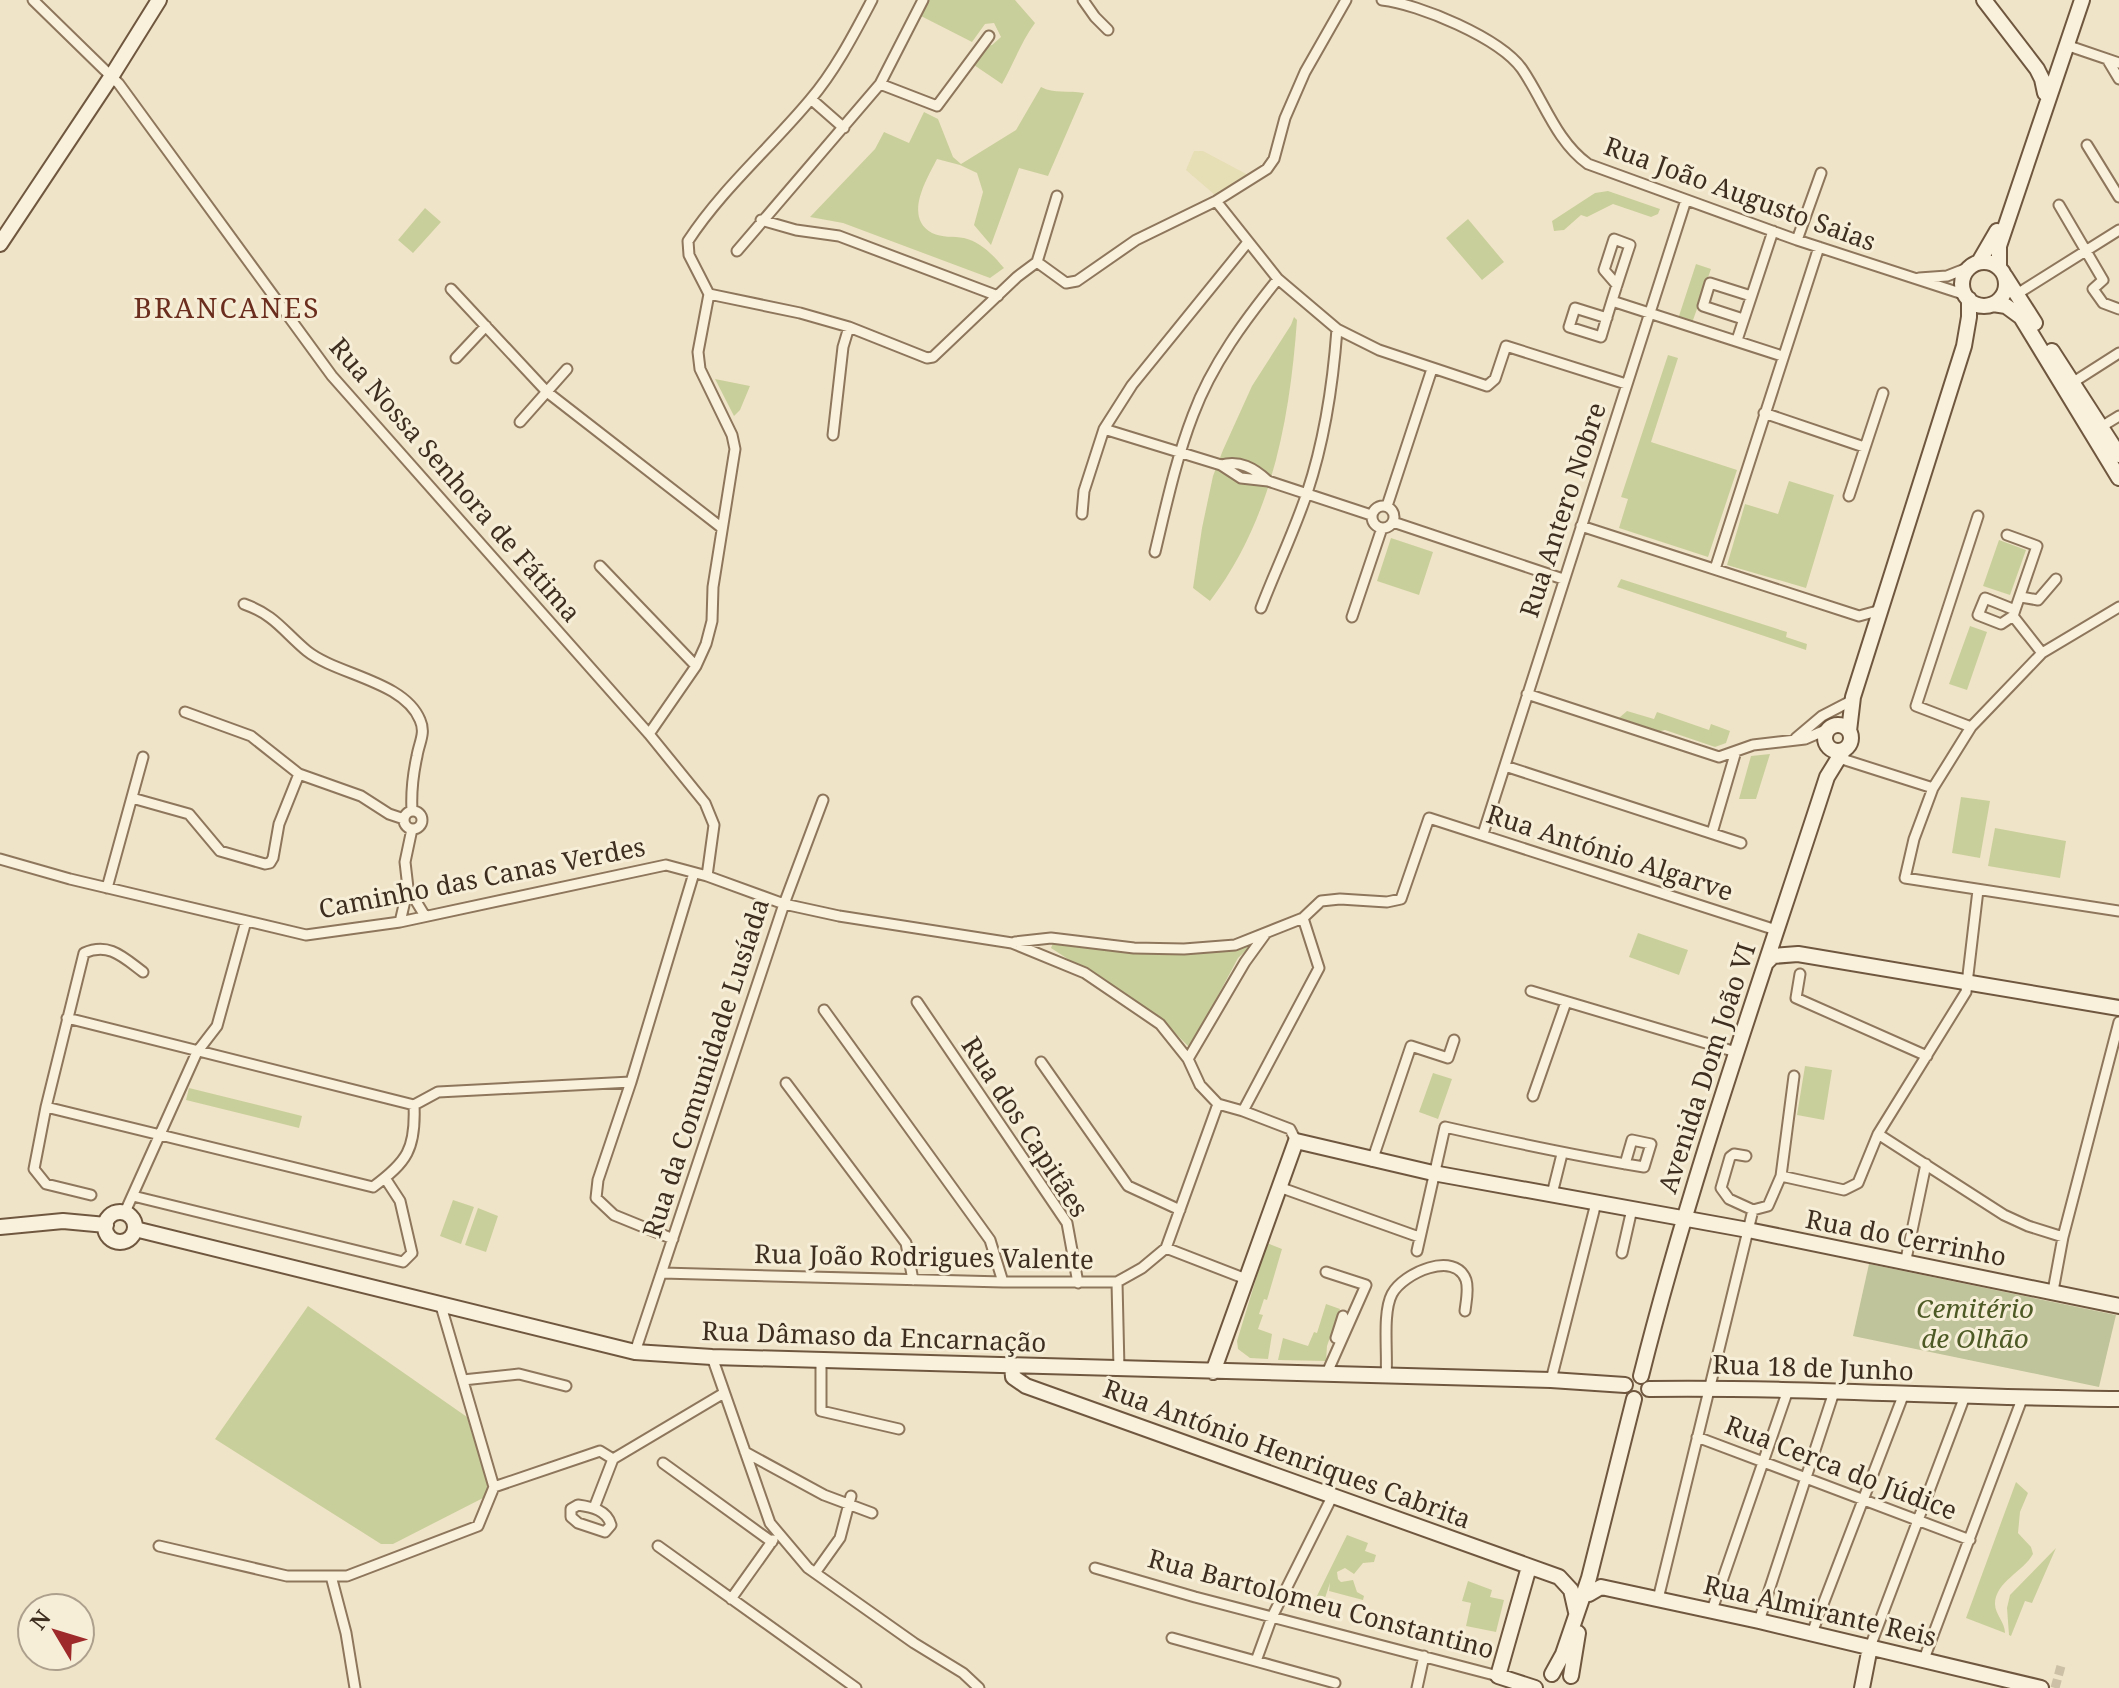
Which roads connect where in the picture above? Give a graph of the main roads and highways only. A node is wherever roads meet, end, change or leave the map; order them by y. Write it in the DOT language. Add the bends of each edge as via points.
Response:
graph roads {
  1 [pos="159,0"];
  2 [pos="2076,0"];
  3 [pos="2082,0"];
  4 [pos="1990,4"];
  5 [pos="2013,41"];
  6 [pos="2056,58"];
  7 [pos="2045,93"];
  8 [pos="0,244"];
  9 [pos="1974,265"];
  10 [pos="2002,272"];
  11 [pos="1967,297"];
  12 [pos="1991,304"];
  13 [pos="1964,346"];
  14 [pos="2111,421"];
  15 [pos="2119,455"];
  16 [pos="2119,478"];
  17 [pos="1851,700"];
  18 [pos="1830,728"];
  19 [pos="1849,731"];
  20 [pos="1836,752"];
  21 [pos="1776,933"];
  22 [pos="1798,954"];
  23 [pos="1766,963"];
  24 [pos="2119,1008"];
  25 [pos="1684,1218"];
  26 [pos="106,1225"];
  27 [pos="0,1227"];
  28 [pos="135,1229"];
  29 [pos="2119,1306"];
  30 [pos="1012,1365"];
  31 [pos="1213,1372"];
  32 [pos="1641,1376"];
  33 [pos="1625,1385"];
  34 [pos="1649,1389"];
  35 [pos="1634,1399"];
  36 [pos="2119,1399"];
  37 [pos="1529,1567"];
  38 [pos="1589,1578"];
  39 [pos="1589,1594"];
  40 [pos="1576,1612"];
  41 [pos="1870,1647"];
  42 [pos="1552,1674"];
  43 [pos="1575,1682"];
  44 [pos="1538,1688"];
  45 [pos="1862,1688"];
  46 [pos="2041,1688"];
  1 -- 8 [label="main road"];
  2 -- 6 [label="main road"];
  3 -- 10 [label="main road" via="1999,246"];
  4 -- 5 [label="main road"];
  5 -- 6 [label="main road" via="2039,58"];
  5 -- 7 [label="main road" via="2037,69"];
  6 -- 7 [label="main road"];
  7 -- 9 [label="main road" via="1993,241"];
  9 -- 10 [label="main road" via="1989,262"];
  9 -- 11 [label="main road" via="1963,278"];
  10 -- 12 [label="main road" via="2006,289"];
  10 -- 14 [label="main road" via="2072,383"];
  11 -- 12 [label="main road" via="1981,306"];
  11 -- 13 [label="main road"];
  12 -- 13 [label="main road"];
  12 -- 16 [label="main road" via="2006,306 2021,317"];
  13 -- 17 [label="main road"];
  14 -- 15 [label="main road"];
  17 -- 18 [label="main road"];
  17 -- 19 [label="main road"];
  18 -- 19 [label="main road" via="1839,725"];
  18 -- 20 [label="main road" via="1824,736"];
  19 -- 20 [label="main road" via="1851,742"];
  20 -- 21 [label="main road, Avenida Dom João VI"];
  21 -- 22 [label="main road"];
  21 -- 23 [label="main road, Avenida Dom João VI"];
  22 -- 23 [label="main road" via="1773,956"];
  22 -- 24 [label="main road"];
  23 -- 25 [label="main road, Avenida Dom João VI"];
  25 -- 29 [label="main road, Rua do Cerrinho"];
  25 -- 31 [label="main road, Rua do Cerrinho" via="1372,1161 1296,1141"];
  25 -- 32 [label="main road, Avenida Dom João VI"];
  26 -- 27 [label="main road" via="63,1221"];
  26 -- 28 [label="main road" via="116,1241 130,1238"];
  26 -- 28 [label="main road" via="115,1213 125,1212"];
  28 -- 30 [label="main road, Rua Dâmaso da Encarnação" via="635,1352"];
  30 -- 31 [label="main road, Rua Dâmaso da Encarnação"];
  30 -- 37 [label="main road, Rua António Henriques Cabrita" via="1013,1377 1026,1386"];
  31 -- 33 [label="main road, Rua Dâmaso da Encarnação"];
  32 -- 33 [label="main road"];
  32 -- 34 [label="main road"];
  33 -- 35 [label="main road"];
  34 -- 35 [label="main road" via="1644,1398"];
  34 -- 36 [label="main road, Rua 18 de Junho"];
  35 -- 38 [label="main road"];
  37 -- 40 [label="main road, Rua António Henriques Cabrita" via="1559,1577 1571,1590"];
  37 -- 44 [label="main road, Rua Bartolomeu Constantino" via="1498,1676"];
  38 -- 39 [label="main road"];
  38 -- 40 [label="main road"];
  39 -- 41 [label="main road, Rua Almirante Reis" via="1601,1587"];
  39 -- 43 [label="main road" via="1575,1646"];
  40 -- 42 [label="main road"];
  41 -- 45 [label="main road"];
  41 -- 46 [label="main road, Rua Almirante Reis"];
  42 -- 43 [label="main road" via="1559,1672"];
  42 -- 44 [label="main road"];
}
